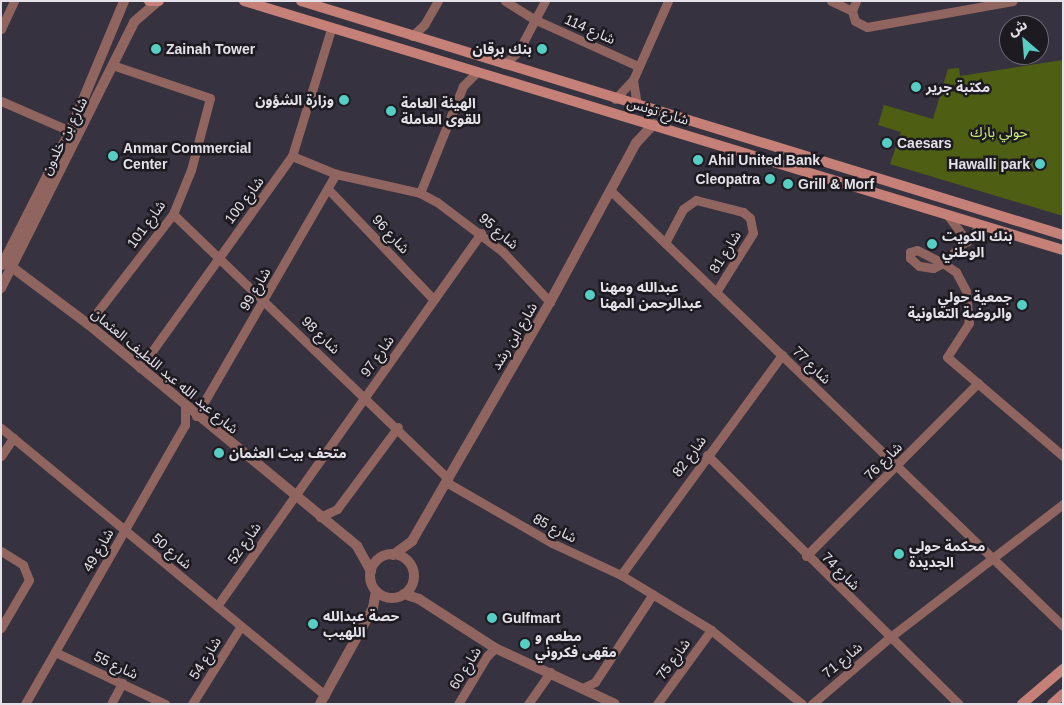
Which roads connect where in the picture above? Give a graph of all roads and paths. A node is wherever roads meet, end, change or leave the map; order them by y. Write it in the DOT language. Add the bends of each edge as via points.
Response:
graph roads {
  1 [pos="14,1"];
  2 [pos="124,1"];
  3 [pos="149,1"];
  4 [pos="158,1"];
  5 [pos="244,1"];
  6 [pos="300,1"];
  7 [pos="438,1"];
  8 [pos="505,1"];
  9 [pos="545,1"];
  10 [pos="831,1"];
  11 [pos="856,1"];
  12 [pos="1012,1"];
  13 [pos="665,2"];
  14 [pos="256,4"];
  15 [pos="852,11"];
  16 [pos="536,20"];
  17 [pos="424,25"];
  18 [pos="1,29"];
  19 [pos="331,30"];
  20 [pos="412,36"];
  21 [pos="427,40"];
  22 [pos="518,52"];
  23 [pos="504,64"];
  24 [pos="115,66"];
  25 [pos="638,66"];
  26 [pos="460,67"];
  27 [pos="521,69"];
  28 [pos="477,72"];
  29 [pos="633,80"];
  30 [pos="463,86"];
  31 [pos="615,99"];
  32 [pos="1,101"];
  33 [pos="637,106"];
  34 [pos="632,117"];
  35 [pos="654,124"];
  36 [pos="70,131"];
  37 [pos="636,143"];
  38 [pos="292,156"];
  39 [pos="336,174"];
  40 [pos="328,188"];
  41 [pos="612,192"];
  42 [pos="420,193"];
  43 [pos="944,212"];
  44 [pos="173,214"];
  45 [pos="982,225"];
  46 [pos="481,233"];
  47 [pos="1063,235"];
  48 [pos="967,242"];
  49 [pos="666,243"];
  50 [pos="1063,250"];
  51 [pos="219,258"];
  52 [pos="5,264"];
  53 [pos="1,288"];
  54 [pos="716,292"];
  55 [pos="433,299"];
  56 [pos="264,300"];
  57 [pos="550,302"];
  58 [pos="88,324"];
  59 [pos="782,355"];
  60 [pos="140,368"];
  61 [pos="978,383"];
  62 [pos="366,396"];
  63 [pos="184,407"];
  64 [pos="196,416"];
  65 [pos="398,427"];
  66 [pos="1,428"];
  67 [pos="13,438"];
  68 [pos="707,455"];
  69 [pos="1,456"];
  70 [pos="1063,456"];
  71 [pos="897,466"];
  72 [pos="447,480"];
  73 [pos="294,496"];
  74 [pos="1063,504"];
  75 [pos="320,517"];
  76 [pos="126,529"];
  77 [pos="412,541"];
  78 [pos="1,551"];
  79 [pos="393,555"];
  80 [pos="806,556"];
  81 [pos="991,559"];
  82 [pos="410,564"];
  83 [pos="371,571"];
  84 [pos="621,575"];
  85 [pos="380,594"];
  86 [pos="404,594"];
  87 [pos="653,594"];
  88 [pos="217,606"];
  89 [pos="241,626"];
  90 [pos="1063,626"];
  91 [pos="1,628"];
  92 [pos="711,630"];
  93 [pos="890,638"];
  94 [pos="495,648"];
  95 [pos="55,652"];
  96 [pos="1063,669"];
  97 [pos="550,672"];
  98 [pos="122,683"];
  99 [pos="584,687"];
  100 [pos="1063,694"];
  101 [pos="323,699"];
  102 [pos="25,704"];
  103 [pos="111,704"];
  104 [pos="165,704"];
  105 [pos="192,704"];
  106 [pos="458,704"];
  107 [pos="528,704"];
  108 [pos="615,704"];
  109 [pos="657,704"];
  110 [pos="802,704"];
  111 [pos="812,704"];
  112 [pos="960,704"];
  113 [pos="1022,704"];
  114 [pos="1052,704"];
  1 -- 18 [label="street"];
  2 -- 36 [label="street, شارع بن خلدون"];
  3 -- 4 [label="main road"];
  4 -- 24 [label="street, شارع بن خلدون" via="134,22"];
  5 -- 14 [label="main road, شارع تونس"];
  6 -- 20 [label="main road, شارع تونس"];
  7 -- 17 [label="street"];
  8 -- 16 [label="street, شارع 114"];
  9 -- 16 [label="street"];
  10 -- 15 [label="street"];
  11 -- 15 [label="street"];
  12 -- 15 [label="street" via="867,27 861,25"];
  13 -- 25 [label="street"];
  14 -- 19 [label="main road, شارع تونس"];
  16 -- 22 [label="street"];
  16 -- 25 [label="street, شارع 114"];
  17 -- 20 [label="street"];
  17 -- 21 [label="street"];
  19 -- 26 [label="main road, شارع تونس"];
  19 -- 38 [label="street, شارع 100"];
  20 -- 21 [label="main road, شارع تونس"];
  21 -- 23 [label="main road, شارع تونس"];
  22 -- 23 [label="street"];
  22 -- 27 [label="street"];
  23 -- 27 [label="main road, شارع تونس"];
  24 -- 44 [label="street, شارع 101" via="210,98 191,170"];
  24 -- 52 [label="street, شارع بن خلدون"];
  25 -- 29 [label="street"];
  26 -- 28 [label="main road, شارع تونس"];
  26 -- 30 [label="street"];
  27 -- 31 [label="main road, شارع تونس"];
  28 -- 30 [label="street"];
  28 -- 34 [label="main road, شارع تونس"];
  29 -- 31 [label="street"];
  29 -- 33 [label="street"];
  30 -- 42 [label="street"];
  31 -- 33 [label="main road, شارع تونس"];
  32 -- 36 [label="street"];
  33 -- 47 [label="main road, شارع تونس"];
  34 -- 35 [label="main road, شارع تونس"];
  34 -- 37 [label="street"];
  35 -- 37 [label="street, شارع ابن رشد"];
  35 -- 43 [label="main road, شارع تونس"];
  36 -- 52 [label="street, شارع بن خلدون"];
  37 -- 41 [label="street, شارع ابن رشد"];
  38 -- 39 [label="street, شارع 95"];
  38 -- 51 [label="street, شارع 100"];
  39 -- 40 [label="street, شارع 99"];
  39 -- 42 [label="street, شارع 95"];
  40 -- 55 [label="street, شارع 96"];
  40 -- 56 [label="street, شارع 99"];
  41 -- 49 [label="street, شارع 77"];
  41 -- 57 [label="street, شارع ابن رشد"];
  42 -- 46 [label="street, شارع 95"];
  43 -- 45 [label="main road, شارع تونس"];
  43 -- 48 [label="street"];
  44 -- 51 [label="street, شارع 98"];
  44 -- 58 [label="street, شارع 101"];
  45 -- 48 [label="street" via="974,228"];
  45 -- 50 [label="main road, شارع تونس"];
  46 -- 55 [label="street, شارع 97"];
  46 -- 57 [label="street, شارع 95"];
  48 -- 61 [label="street" via="943,263 962,282 970,314 960,342 947,357"];
  49 -- 54 [label="street, شارع 77"];
  49 -- 54 [label="street, شارع 81" via="683,209 696,200 743,212 750,218 753,232"];
  51 -- 56 [label="street, شارع 98"];
  51 -- 60 [label="street, شارع 100"];
  52 -- 53 [label="street, شارع بن خلدون"];
  52 -- 58 [label="street, شارع عبد الله عبد اللطيف العثمان"];
  54 -- 59 [label="street, شارع 77"];
  55 -- 62 [label="street, شارع 97"];
  56 -- 62 [label="street, شارع 98"];
  56 -- 64 [label="street, شارع 99"];
  57 -- 72 [label="street, شارع ابن رشد"];
  58 -- 60 [label="street, شارع عبد الله عبد اللطيف العثمان"];
  59 -- 68 [label="street, شارع 82"];
  59 -- 71 [label="street, شارع 77"];
  60 -- 63 [label="street, شارع عبد الله عبد اللطيف العثمان"];
  61 -- 70 [label="street"];
  61 -- 71 [label="street, شارع 76"];
  62 -- 65 [label="street, شارع 98"];
  62 -- 73 [label="street, شارع 97"];
  63 -- 64 [label="street, شارع عبد الله عبد اللطيف العثمان"];
  63 -- 76 [label="street, شارع 49" via="185,425"];
  64 -- 73 [label="street, شارع عبد الله عبد اللطيف العثمان"];
  65 -- 72 [label="street, شارع 98"];
  65 -- 75 [label="street" via="337,509"];
  66 -- 67 [label="street, شارع 50"];
  67 -- 69 [label="street"];
  67 -- 76 [label="street, شارع 50"];
  68 -- 80 [label="street, شارع 74"];
  68 -- 84 [label="street, شارع 82"];
  71 -- 80 [label="street, شارع 76"];
  71 -- 81 [label="street, شارع 77"];
  72 -- 77 [label="street, شارع ابن رشد"];
  72 -- 84 [label="street, شارع 85" via="552,543"];
  73 -- 75 [label="street, شارع عبد الله عبد اللطيف العثمان"];
  73 -- 88 [label="street, شارع 52"];
  74 -- 81 [label="street"];
  75 -- 83 [label="street, شارع عبد الله عبد اللطيف العثمان" via="365,555"];
  76 -- 88 [label="street, شارع 50"];
  76 -- 95 [label="street, شارع 49"];
  77 -- 79 [label="street, شارع ابن رشد"];
  77 -- 82 [label="street, شارع ابن رشد"];
  78 -- 91 [label="street" via="23,565 29,580"];
  79 -- 82 [label="street"];
  79 -- 83 [label="street" via="382,557"];
  80 -- 93 [label="street, شارع 74"];
  81 -- 90 [label="street, شارع 77"];
  81 -- 93 [label="street"];
  82 -- 86 [label="street" via="414,577"];
  83 -- 85 [label="street"];
  84 -- 87 [label="street, شارع 85"];
  85 -- 86 [label="street"];
  85 -- 101 [label="street"];
  86 -- 94 [label="street" via="419,599"];
  87 -- 92 [label="street, شارع 85"];
  87 -- 99 [label="street" via="600,675"];
  88 -- 89 [label="street, شارع 50"];
  89 -- 101 [label="street, شارع 50"];
  89 -- 105 [label="street, شارع 54"];
  92 -- 109 [label="street, شارع 75"];
  92 -- 110 [label="street, شارع 85"];
  93 -- 111 [label="street, شارع 71"];
  93 -- 112 [label="street, شارع 74"];
  94 -- 97 [label="street"];
  94 -- 106 [label="street, شارع 60" via="486,656"];
  95 -- 98 [label="street, شارع 55"];
  95 -- 102 [label="street, شارع 49"];
  96 -- 113 [label="main road"];
  97 -- 99 [label="street"];
  97 -- 107 [label="street"];
  98 -- 103 [label="street"];
  98 -- 104 [label="street, شارع 55"];
  99 -- 108 [label="street"];
  100 -- 114 [label="main road"];
}
